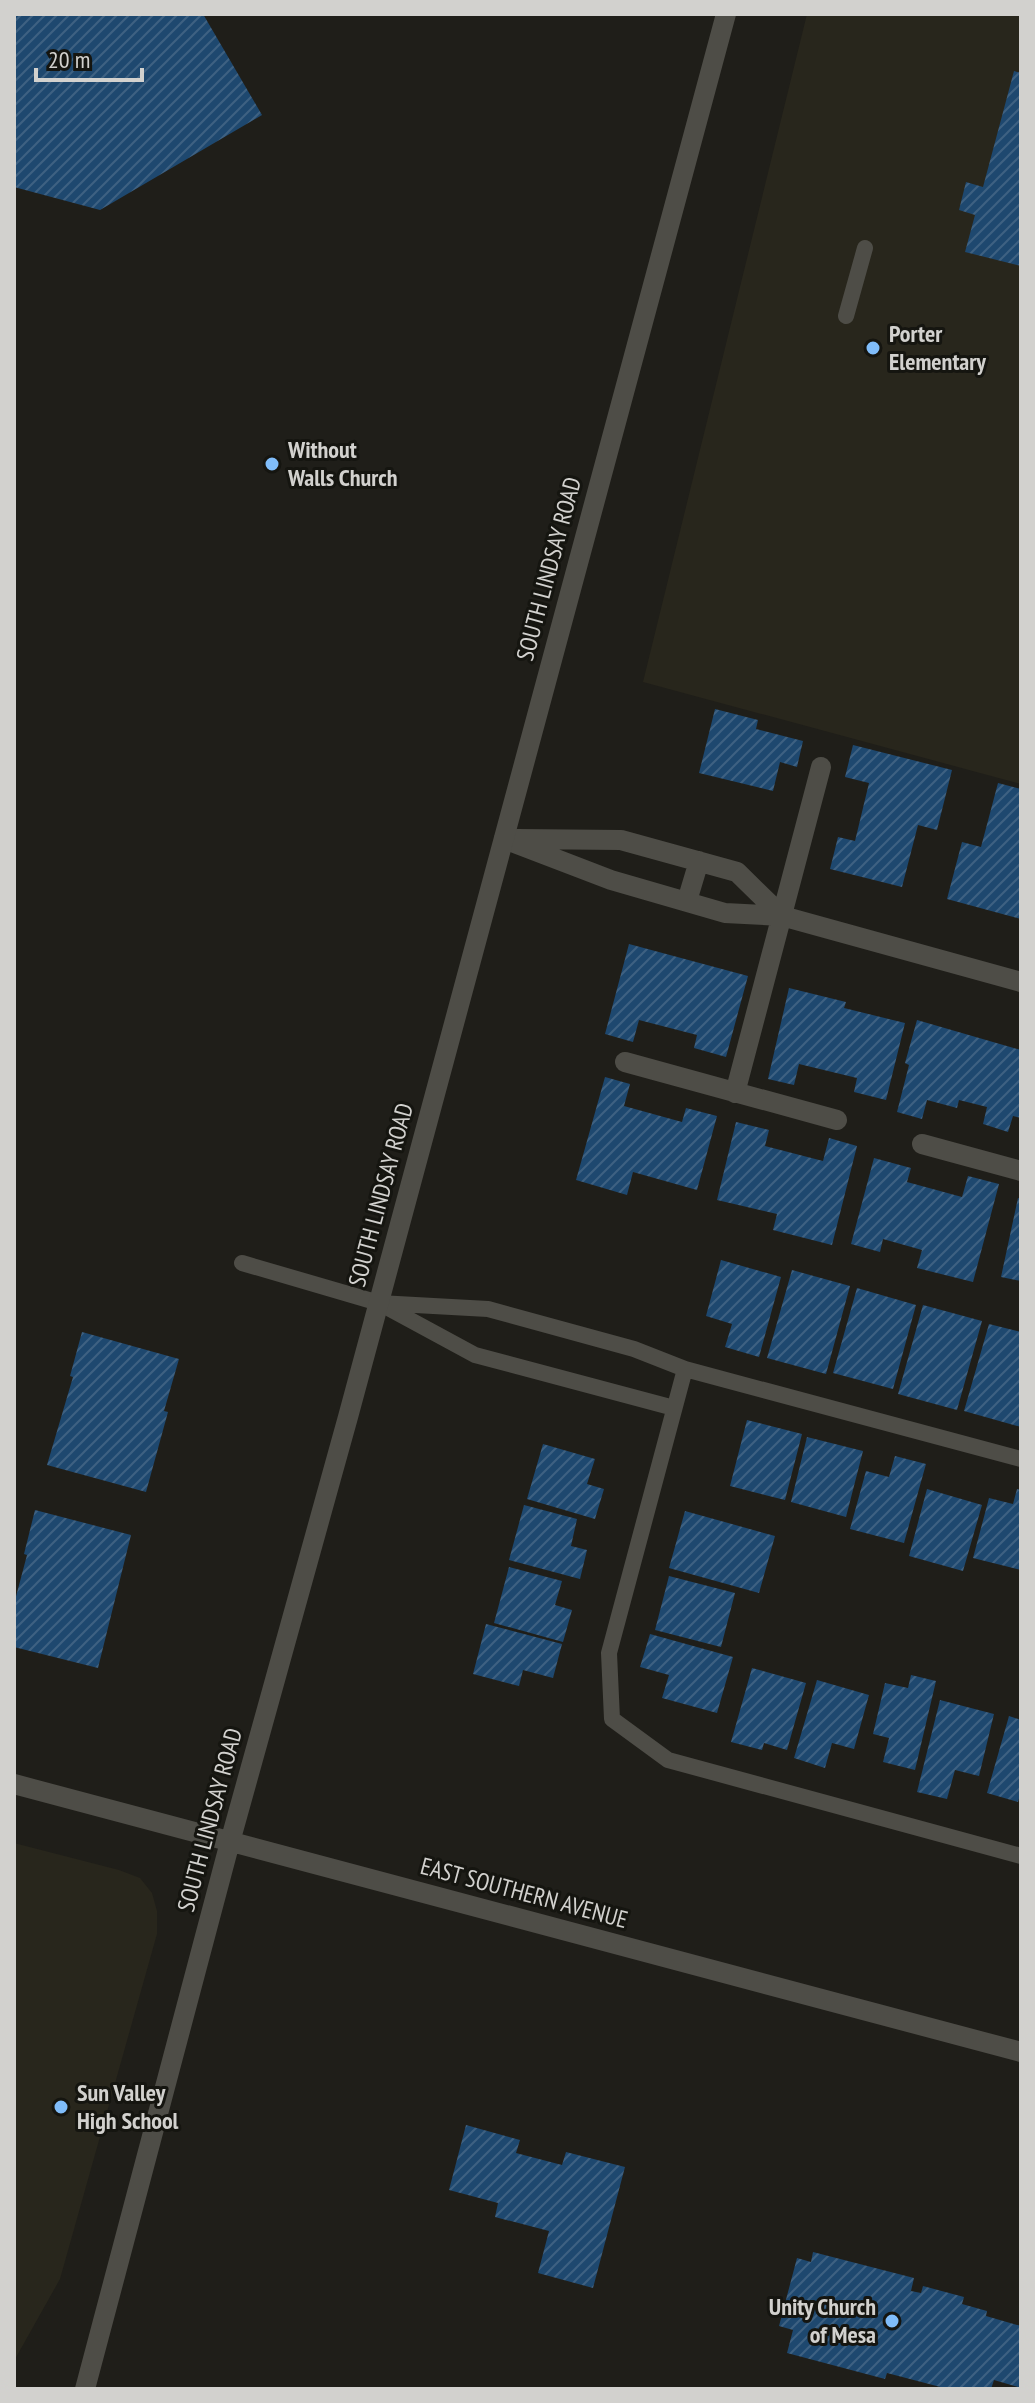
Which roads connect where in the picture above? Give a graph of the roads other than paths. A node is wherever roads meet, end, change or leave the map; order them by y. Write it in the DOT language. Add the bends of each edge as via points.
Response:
graph roads {
  1 [pos="726,14"];
  2 [pos="865,248"];
  3 [pos="846,316"];
  4 [pos="821,767"];
  5 [pos="504,839"];
  6 [pos="699,861"];
  7 [pos="687,901"];
  8 [pos="782,916"];
  9 [pos="1021,982"];
  10 [pos="625,1062"];
  11 [pos="735,1093"];
  12 [pos="837,1120"];
  13 [pos="922,1144"];
  14 [pos="1021,1171"];
  15 [pos="242,1263"];
  16 [pos="379,1303"];
  17 [pos="685,1369"];
  18 [pos="674,1408"];
  19 [pos="1021,1459"];
  20 [pos="14,1784"];
  21 [pos="230,1842"];
  22 [pos="1021,1856"];
  23 [pos="1021,2052"];
  24 [pos="85,2389"];
  1 -- 5 [label="main road, SOUTH LINDSAY ROAD"];
  2 -- 3 [label="lane"];
  4 -- 8 [label="main road"];
  5 -- 6 [label="main road" via="621,840"];
  5 -- 7 [label="main road" via="611,880"];
  5 -- 16 [label="main road, SOUTH LINDSAY ROAD"];
  6 -- 7 [label="main road"];
  6 -- 8 [label="main road" via="737,872"];
  7 -- 8 [label="main road" via="725,913"];
  8 -- 9 [label="main road"];
  8 -- 11 [label="main road"];
  10 -- 11 [label="main road"];
  11 -- 12 [label="main road"];
  13 -- 14 [label="main road"];
  15 -- 16 [label="lane"];
  16 -- 17 [label="lane" via="488,1309 634,1349"];
  16 -- 18 [label="lane" via="475,1355"];
  16 -- 21 [label="main road, SOUTH LINDSAY ROAD"];
  17 -- 18 [label="lane"];
  17 -- 19 [label="lane"];
  18 -- 22 [label="lane" via="609,1653 612,1719 668,1760"];
  20 -- 21 [label="main road, EAST SOUTHERN AVENUE"];
  21 -- 23 [label="main road, EAST SOUTHERN AVENUE"];
  21 -- 24 [label="main road, SOUTH LINDSAY ROAD"];
}
